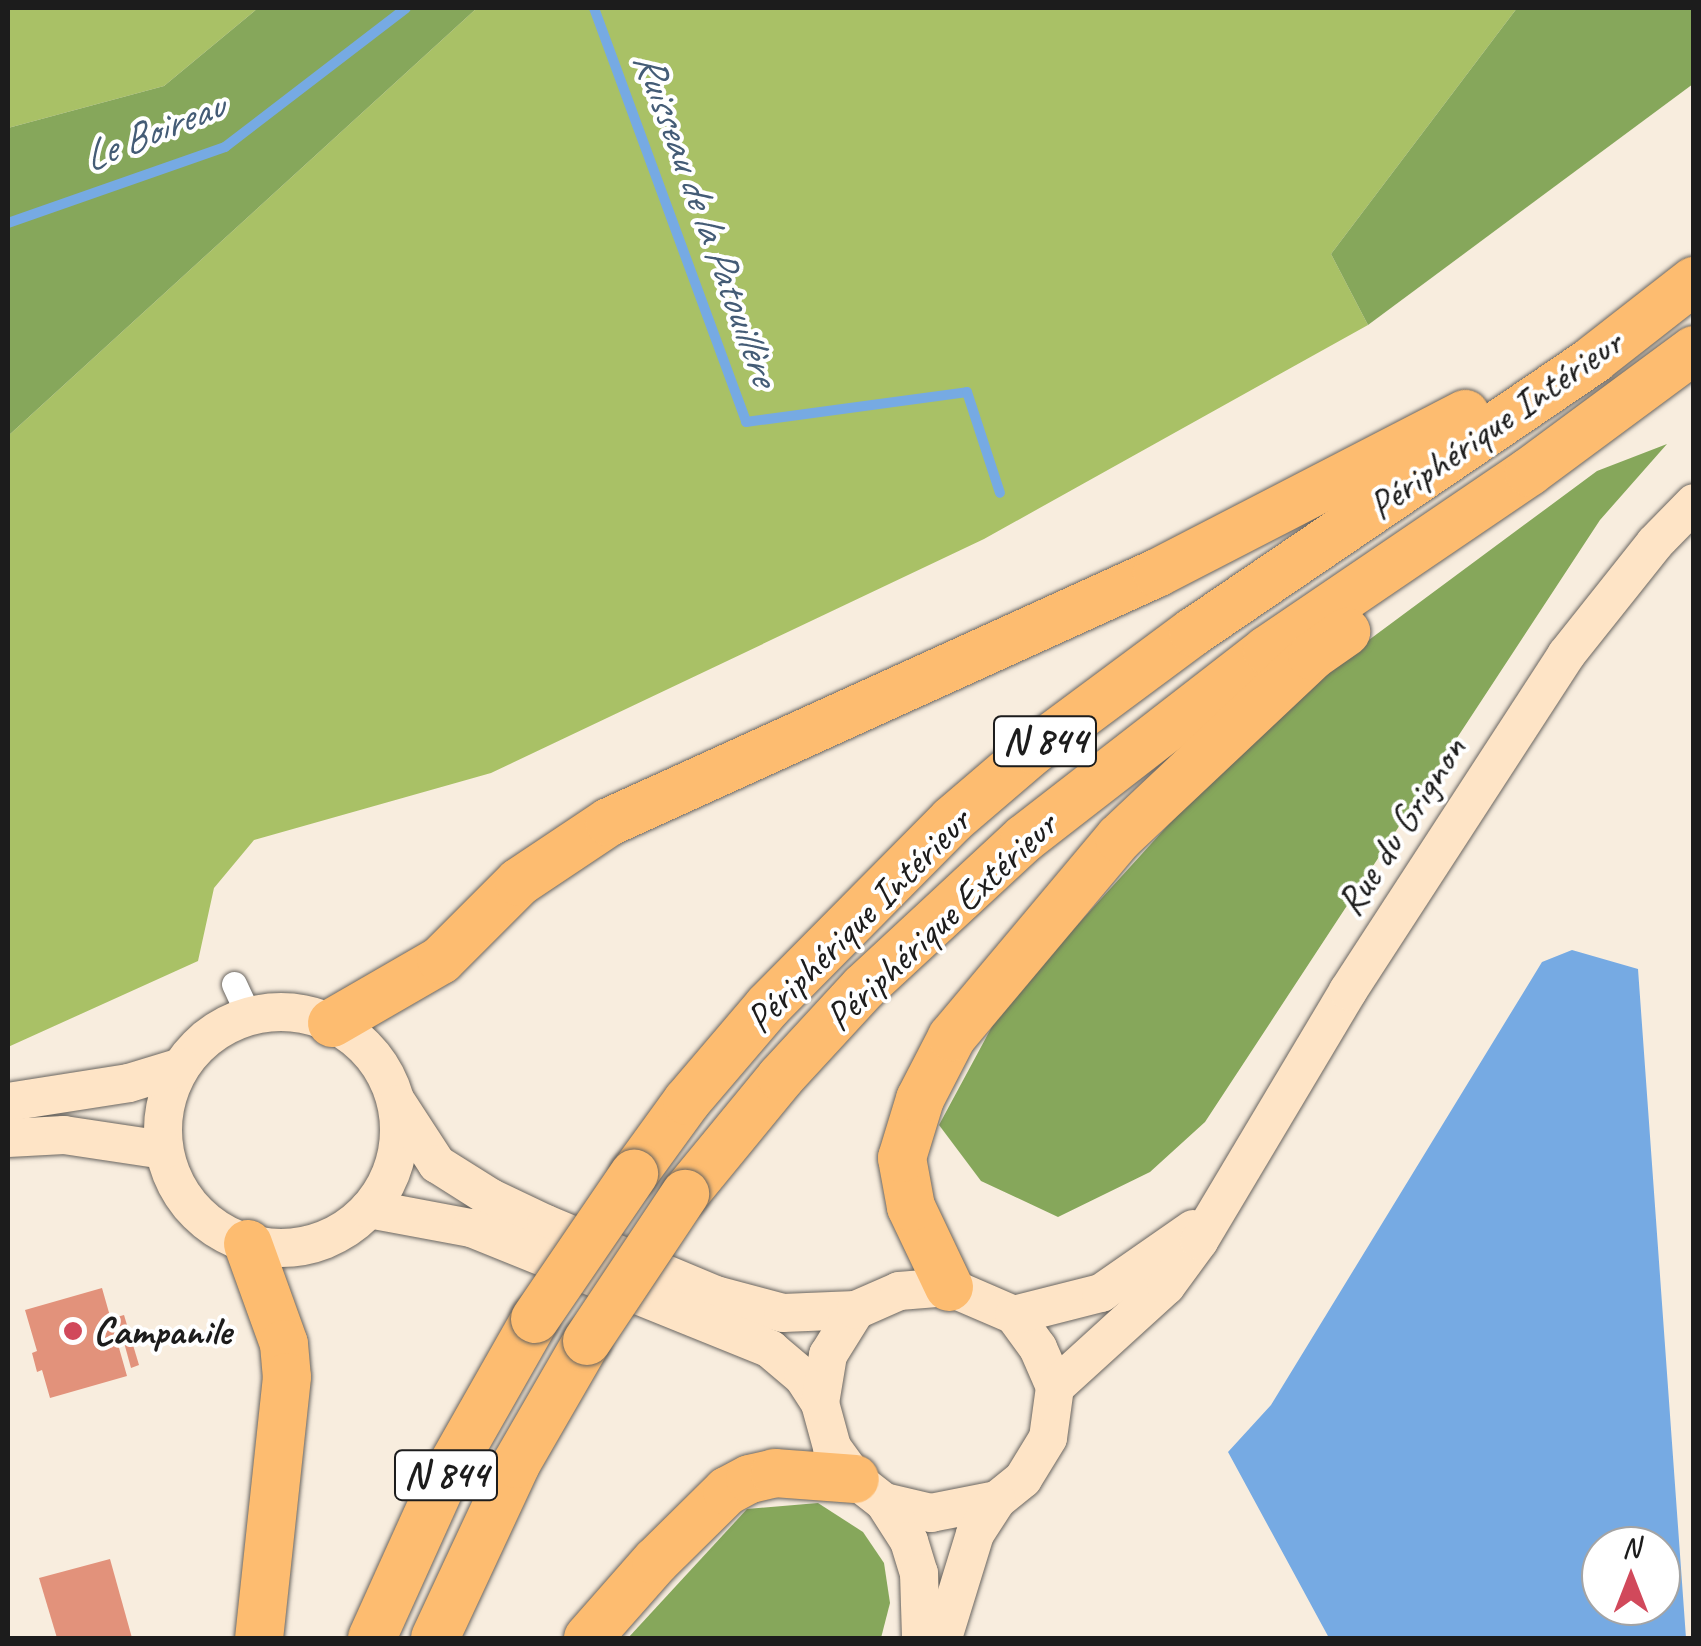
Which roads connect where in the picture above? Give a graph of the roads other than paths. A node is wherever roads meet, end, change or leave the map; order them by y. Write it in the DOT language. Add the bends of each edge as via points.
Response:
graph roads {
  1 [pos="1694,281"];
  2 [pos="1694,350"];
  3 [pos="1536,398"];
  4 [pos="1530,472"];
  5 [pos="1694,502"];
  6 [pos="332,1023"];
  7 [pos="181,1067"];
  8 [pos="8,1102"];
  9 [pos="397,1102"];
  10 [pos="8,1138"];
  11 [pos="164,1150"];
  12 [pos="369,1210"];
  13 [pos="1210,1216"];
  14 [pos="248,1244"];
  15 [pos="949,1287"];
  16 [pos="856,1310"];
  17 [pos="1014,1315"];
  18 [pos="1055,1387"];
  19 [pos="820,1403"];
  20 [pos="870,1490"];
  21 [pos="997,1500"];
  22 [pos="258,1638"];
  23 [pos="372,1638"];
  24 [pos="436,1638"];
  25 [pos="588,1638"];
  26 [pos="921,1638"];
  27 [pos="942,1638"];
  1 -- 3 [label="highway, Périphérique Intérieur / N 844"];
  2 -- 4 [label="highway, Périphérique Extérieur / N 844"];
  3 -- 6 [label="highway" via="1483,404 1157,573 609,822 519,882 441,960"];
  3 -- 23 [label="highway, Périphérique Intérieur / N 844, bridge" via="1148,664 993,785 768,1006 687,1101 535,1319 442,1483"];
  4 -- 15 [label="highway" via="1501,522 1312,656 1119,838 952,1037 920,1100 902,1158 911,1207"];
  4 -- 24 [label="highway, Périphérique Extérieur / N 844, bridge" via="1267,650 1025,838 864,986 685,1194 587,1340 516,1464"];
  5 -- 13 [label="main road, Rue du Grignon" via="1566,655"];
  6 -- 7 [label="main road" via="242,1000"];
  6 -- 9 [label="main road" via="384,1070"];
  7 -- 8 [label="main road" via="129,1083"];
  7 -- 11 [label="main road" via="168,1093"];
  9 -- 12 [label="main road" via="400,1141 390,1178"];
  9 -- 16 [label="main road" via="437,1164 546,1224 716,1295 783,1313"];
  10 -- 11 [label="main road" via="64,1135"];
  11 -- 14 [label="main road" via="174,1182 193,1209"];
  12 -- 14 [label="main road" via="313,1244"];
  12 -- 19 [label="main road" via="471,1228 686,1312 770,1349 803,1377"];
  13 -- 17 [label="main road, Rue du Grignon" via="1101,1292"];
  13 -- 18 [label="main road, Rue du Grignon" via="1166,1286"];
  14 -- 22 [label="highway" via="284,1344 286,1377"];
  15 -- 16 [label="main road" via="899,1291"];
  15 -- 17 [label="main road"];
  16 -- 19 [label="main road" via="828,1354"];
  17 -- 18 [label="main road"];
  18 -- 21 [label="main road" via="1048,1438 1022,1479"];
  19 -- 20 [label="main road" via="832,1447"];
  20 -- 21 [label="main road" via="930,1513"];
  20 -- 25 [label="highway" via="776,1473 727,1491"];
  20 -- 26 [label="main road" via="909,1541 919,1573"];
  21 -- 27 [label="main road" via="976,1534"];
}
